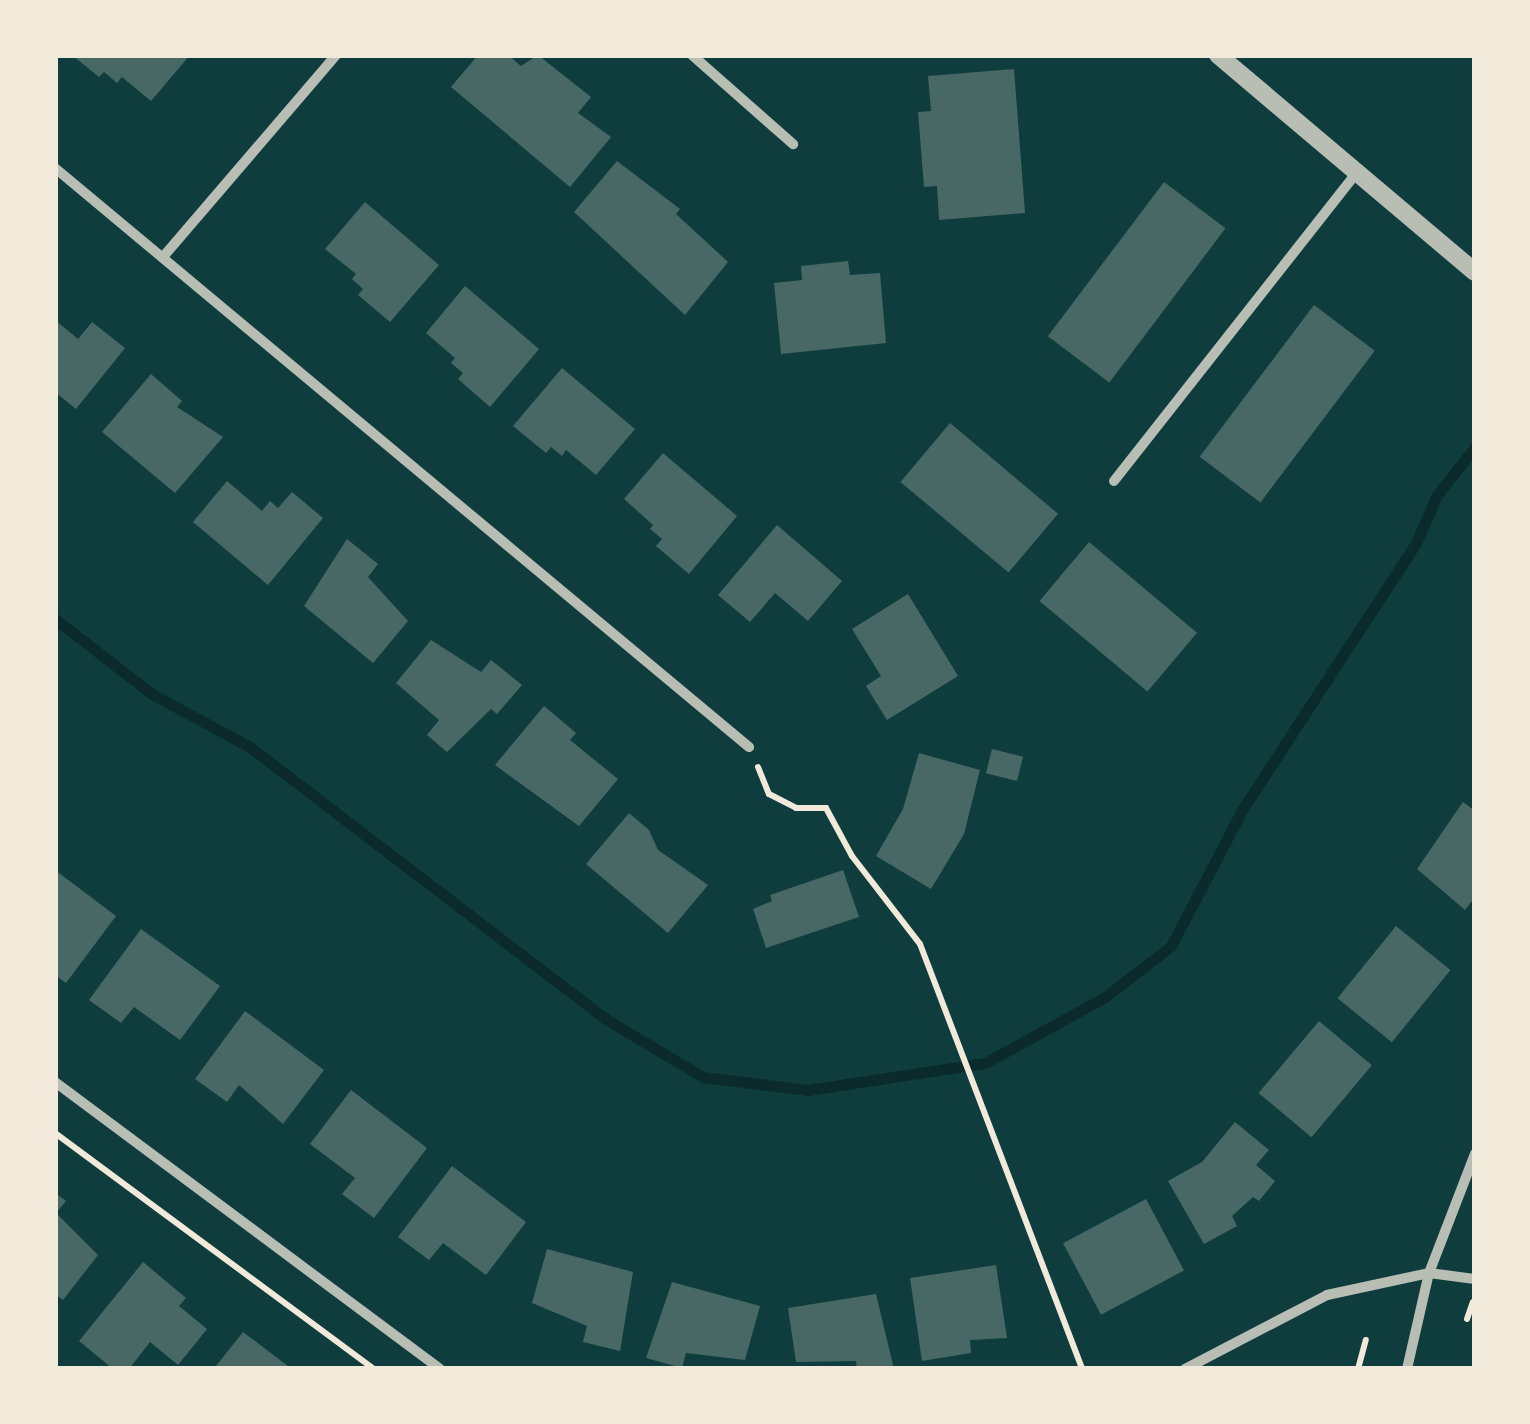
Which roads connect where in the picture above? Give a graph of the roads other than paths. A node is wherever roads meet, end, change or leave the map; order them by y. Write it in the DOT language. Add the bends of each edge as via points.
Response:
graph roads {
  1 [pos="336,55"];
  2 [pos="692,55"];
  3 [pos="1218,55"];
  4 [pos="793,144"];
  5 [pos="55,168"];
  6 [pos="1357,172"];
  7 [pos="163,257"];
  8 [pos="1475,272"];
  9 [pos="1114,481"];
  10 [pos="750,748"];
  11 [pos="55,1082"];
  12 [pos="1475,1154"];
  13 [pos="1428,1273"];
  14 [pos="1475,1279"];
  15 [pos="440,1369"];
  16 [pos="1185,1369"];
  17 [pos="1407,1369"];
  1 -- 7 [label="street"];
  2 -- 4 [label="street"];
  3 -- 6 [label="street"];
  5 -- 7 [label="street"];
  6 -- 8 [label="street"];
  6 -- 9 [label="street"];
  7 -- 10 [label="street"];
  11 -- 15 [label="street" via="351,1309"];
  12 -- 13 [label="street"];
  13 -- 14 [label="street"];
  13 -- 16 [label="street" via="1327,1295"];
  13 -- 17 [label="street"];
}
